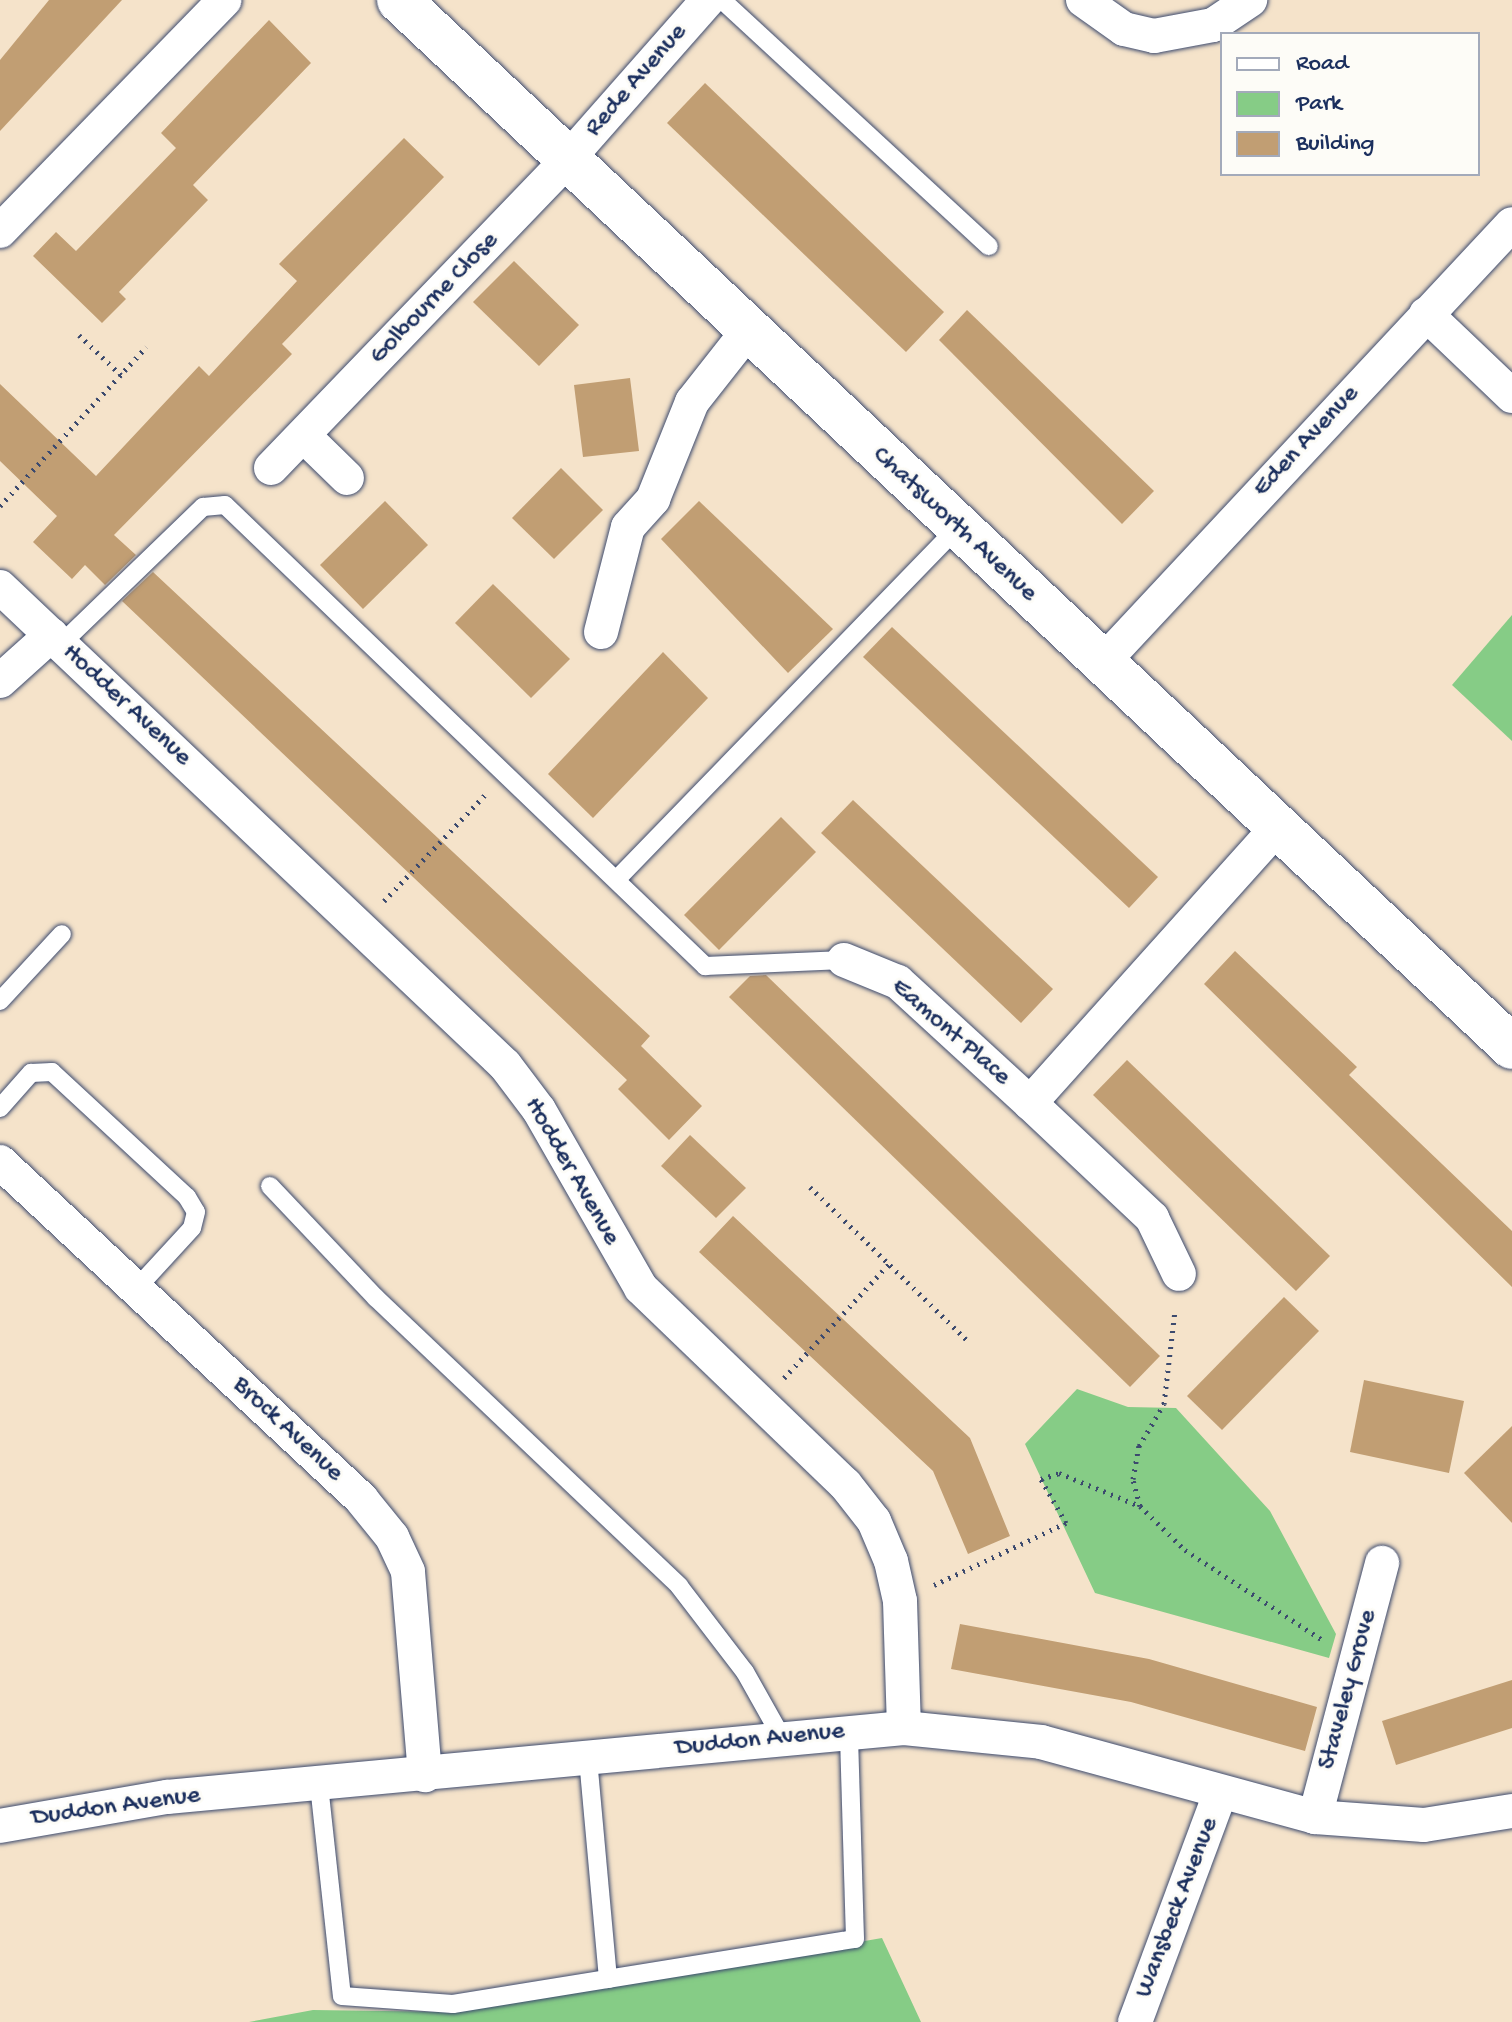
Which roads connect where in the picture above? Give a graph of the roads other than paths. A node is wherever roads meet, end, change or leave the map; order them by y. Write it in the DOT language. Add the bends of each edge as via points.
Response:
graph roads {
  1 [pos="225,0"];
  2 [pos="399,0"];
  3 [pos="708,0"];
  4 [pos="722,0"];
  5 [pos="1083,0"];
  6 [pos="1250,0"];
  7 [pos="566,161"];
  8 [pos="1512,224"];
  9 [pos="0,231"];
  10 [pos="989,246"];
  11 [pos="1426,314"];
  12 [pos="747,332"];
  13 [pos="1512,396"];
  14 [pos="304,436"];
  15 [pos="271,468"];
  16 [pos="347,478"];
  17 [pos="956,529"];
  18 [pos="0,587"];
  19 [pos="601,632"];
  20 [pos="55,640"];
  21 [pos="1103,662"];
  22 [pos="0,681"];
  23 [pos="1278,827"];
  24 [pos="617,879"];
  25 [pos="62,934"];
  26 [pos="844,960"];
  27 [pos="0,1001"];
  28 [pos="1512,1047"];
  29 [pos="1030,1103"];
  30 [pos="0,1108"];
  31 [pos="0,1162"];
  32 [pos="270,1186"];
  33 [pos="1179,1274"];
  34 [pos="135,1290"];
  35 [pos="1382,1563"];
  36 [pos="904,1728"];
  37 [pos="849,1731"];
  38 [pos="782,1738"];
  39 [pos="588,1759"];
  40 [pos="425,1775"];
  41 [pos="319,1785"];
  42 [pos="1220,1794"];
  43 [pos="1512,1811"];
  44 [pos="1315,1817"];
  45 [pos="0,1826"];
  46 [pos="608,1979"];
  47 [pos="1135,2022"];
  1 -- 9 [label="street"];
  2 -- 7 [label="street, Chatsworth Avenue"];
  3 -- 7 [label="street, Rede Avenue"];
  4 -- 10 [label="lane"];
  5 -- 6 [label="street" via="1124,29 1154,36 1213,25"];
  7 -- 12 [label="street, Chatsworth Avenue"];
  7 -- 14 [label="street, Golbourne Close"];
  8 -- 11 [label="street, Eden Avenue"];
  11 -- 13 [label="street"];
  11 -- 21 [label="street, Eden Avenue"];
  12 -- 17 [label="street, Chatsworth Avenue"];
  12 -- 19 [label="street" via="692,402 659,487 628,527"];
  14 -- 15 [label="street, Golbourne Close"];
  14 -- 16 [label="street"];
  17 -- 21 [label="street, Chatsworth Avenue"];
  17 -- 24 [label="lane"];
  18 -- 20 [label="street, Hodder Avenue"];
  20 -- 22 [label="street"];
  20 -- 24 [label="lane, Eamont Place" via="203,507 225,505"];
  20 -- 36 [label="street, Hodder Avenue" via="363,924 505,1065 641,1288 874,1521 900,1601"];
  21 -- 23 [label="street, Chatsworth Avenue"];
  23 -- 28 [label="street, Chatsworth Avenue"];
  23 -- 29 [label="street, Eamont Place"];
  24 -- 26 [label="lane, Eamont Place" via="705,966"];
  25 -- 27 [label="lane"];
  26 -- 29 [label="street, Eamont Place" via="898,982"];
  29 -- 33 [label="street, Eamont Place" via="1152,1218"];
  30 -- 34 [label="lane" via="31,1073 52,1072 187,1197 196,1212 192,1228"];
  31 -- 34 [label="street, Brock Avenue"];
  32 -- 38 [label="lane" via="376,1298 679,1586 745,1672"];
  34 -- 40 [label="street, Brock Avenue" via="362,1500 392,1537 408,1572"];
  35 -- 44 [label="street, Staveley Grove"];
  36 -- 37 [label="street, Duddon Avenue"];
  36 -- 42 [label="street, Duddon Avenue" via="1041,1742"];
  37 -- 38 [label="street, Duddon Avenue"];
  37 -- 46 [label="lane" via="855,1939"];
  38 -- 39 [label="street, Duddon Avenue"];
  39 -- 40 [label="street, Duddon Avenue"];
  39 -- 46 [label="lane"];
  40 -- 41 [label="street, Duddon Avenue"];
  41 -- 45 [label="street, Duddon Avenue" via="167,1797"];
  41 -- 46 [label="lane" via="342,1996 453,2004"];
  42 -- 44 [label="street, Duddon Avenue"];
  42 -- 47 [label="street, Wansbeck Avenue"];
  43 -- 44 [label="street, Duddon Avenue" via="1424,1825"];
}
